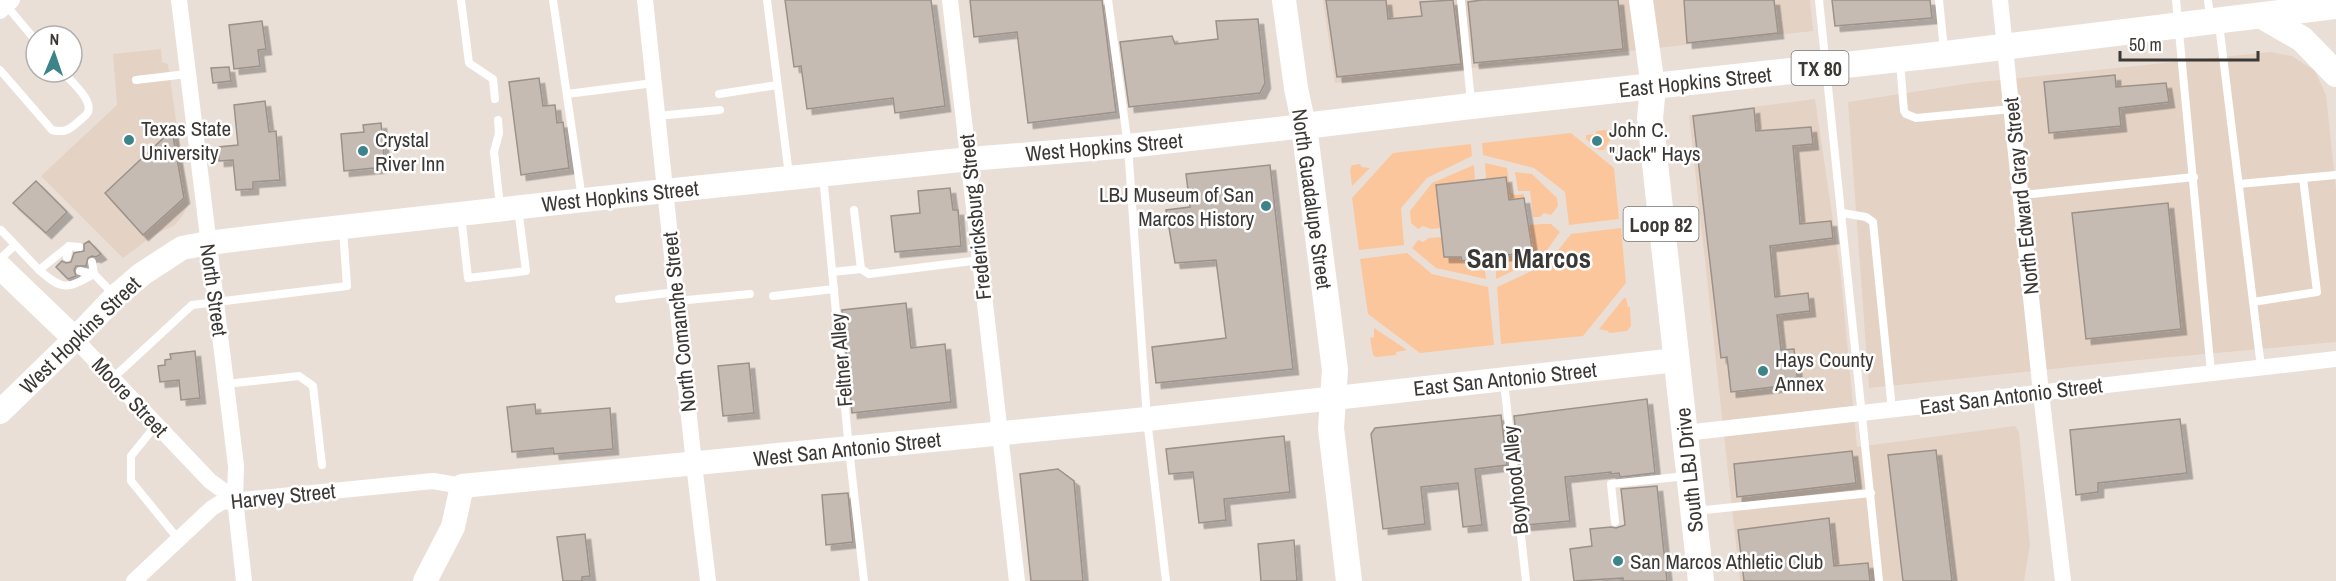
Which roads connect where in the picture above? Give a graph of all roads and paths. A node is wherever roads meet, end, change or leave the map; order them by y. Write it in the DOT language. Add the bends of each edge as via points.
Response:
graph roads {
  1 [pos="179,0"];
  2 [pos="461,0"];
  3 [pos="553,0"];
  4 [pos="645,0"];
  5 [pos="767,0"];
  6 [pos="950,0"];
  7 [pos="1108,0"];
  8 [pos="1284,0"];
  9 [pos="1461,0"];
  10 [pos="1641,0"];
  11 [pos="1819,0"];
  12 [pos="1939,0"];
  13 [pos="2000,0"];
  14 [pos="2176,0"];
  15 [pos="6,6"];
  16 [pos="2336,6"];
  17 [pos="2212,14"];
  18 [pos="2262,16"];
  19 [pos="2178,26"];
  20 [pos="24,27"];
  21 [pos="2005,45"];
  22 [pos="1945,54"];
  23 [pos="1900,59"];
  24 [pos="1825,68"];
  25 [pos="0,70"];
  26 [pos="187,74"];
  27 [pos="2336,74"];
  28 [pos="136,80"];
  29 [pos="654,83"];
  30 [pos="73,84"];
  31 [pos="777,85"];
  32 [pos="1653,87"];
  33 [pos="567,94"];
  34 [pos="719,94"];
  35 [pos="495,99"];
  36 [pos="1472,106"];
  37 [pos="2012,109"];
  38 [pos="720,110"];
  39 [pos="657,116"];
  40 [pos="498,120"];
  41 [pos="1304,126"];
  42 [pos="1128,146"];
  43 [pos="970,159"];
  44 [pos="2336,175"];
  45 [pos="823,176"];
  46 [pos="2194,177"];
  47 [pos="789,178"];
  48 [pos="2303,178"];
  49 [pos="2239,184"];
  50 [pos="665,191"];
  51 [pos="2022,195"];
  52 [pos="582,201"];
  53 [pos="509,209"];
  54 [pos="854,210"];
  55 [pos="1842,213"];
  56 [pos="461,214"];
  57 [pos="343,227"];
  58 [pos="1,230"];
  59 [pos="208,243"];
  60 [pos="15,245"];
  61 [pos="69,246"];
  62 [pos="79,247"];
  63 [pos="67,258"];
  64 [pos="0,259"];
  65 [pos="980,260"];
  66 [pos="92,262"];
  67 [pos="0,267"];
  68 [pos="861,269"];
  69 [pos="39,270"];
  70 [pos="80,272"];
  71 [pos="832,272"];
  72 [pos="94,274"];
  73 [pos="834,290"];
  74 [pos="750,294"];
  75 [pos="773,296"];
  76 [pos="115,297"];
  77 [pos="676,297"];
  78 [pos="619,299"];
  79 [pos="2253,302"];
  80 [pos="217,303"];
  81 [pos="75,339"];
  82 [pos="2336,359"];
  83 [pos="1676,360"];
  84 [pos="2261,368"];
  85 [pos="2211,372"];
  86 [pos="113,378"];
  87 [pos="1504,379"];
  88 [pos="226,384"];
  89 [pos="2041,393"];
  90 [pos="1334,399"];
  91 [pos="1892,410"];
  92 [pos="0,412"];
  93 [pos="1862,413"];
  94 [pos="1147,419"];
  95 [pos="156,425"];
  96 [pos="1000,434"];
  97 [pos="1685,434"];
  98 [pos="849,449"];
  99 [pos="694,464"];
  100 [pos="322,465"];
  101 [pos="1690,476"];
  102 [pos="462,486"];
  103 [pos="1870,493"];
  104 [pos="235,500"];
  105 [pos="1694,512"];
  106 [pos="1615,522"];
  107 [pos="179,540"];
  108 [pos="134,581"];
  109 [pos="244,581"];
  110 [pos="425,581"];
  111 [pos="708,581"];
  112 [pos="864,581"];
  113 [pos="1017,581"];
  114 [pos="1167,581"];
  115 [pos="1349,581"];
  116 [pos="1526,581"];
  117 [pos="1701,581"];
  118 [pos="1879,581"];
  119 [pos="2063,581"];
  1 -- 26 [label="street, North Street"];
  2 -- 35 [label="lane" via="469,63 493,78"];
  3 -- 33 [label="lane"];
  4 -- 29 [label="street, North Comanche Street"];
  5 -- 31 [label="lane"];
  6 -- 43 [label="street, Fredericksburg Street"];
  7 -- 42 [label="lane"];
  8 -- 41 [label="main road, North Guadalupe Street"];
  9 -- 36 [label="lane"];
  10 -- 32 [label="main road, Loop 82"];
  11 -- 24 [label="lane"];
  12 -- 22 [label="lane"];
  13 -- 21 [label="street, North Edward Gray Street"];
  14 -- 19 [label="lane"];
  15 -- 20 [label="lane"];
  16 -- 18 [label="main road, East Hopkins Street / TX 80"];
  17 -- 18 [label="main road, East Hopkins Street / TX 80"];
  17 -- 19 [label="main road, East Hopkins Street / TX 80"];
  17 -- 49 [label="lane"];
  18 -- 27 [label="main road" via="2302,39"];
  19 -- 21 [label="main road, East Hopkins Street / TX 80"];
  19 -- 46 [label="lane"];
  21 -- 22 [label="main road, East Hopkins Street / TX 80"];
  21 -- 37 [label="street, North Edward Gray Street"];
  22 -- 23 [label="main road, East Hopkins Street / TX 80"];
  23 -- 24 [label="main road, East Hopkins Street / TX 80"];
  23 -- 37 [label="lane" via="1904,111 1910,116"];
  24 -- 32 [label="main road, East Hopkins Street / TX 80"];
  24 -- 55 [label="lane"];
  25 -- 30 [label="lane" via="52,130 60,132 68,131 88,114 86,99"];
  26 -- 28 [label="lane"];
  26 -- 59 [label="street, North Street"];
  29 -- 33 [label="lane"];
  29 -- 39 [label="street, North Comanche Street"];
  31 -- 34 [label="lane"];
  31 -- 47 [label="lane"];
  32 -- 36 [label="main road, East Hopkins Street / TX 80"];
  32 -- 83 [label="main road, Loop 82" via="1650,118"];
  33 -- 52 [label="lane"];
  36 -- 41 [label="main road, East Hopkins Street / TX 80"];
  37 -- 51 [label="street, North Edward Gray Street"];
  38 -- 39 [label="lane"];
  39 -- 50 [label="street, North Comanche Street"];
  40 -- 53 [label="lane" via="494,152"];
  41 -- 42 [label="main road, West Hopkins Street"];
  41 -- 90 [label="main road, North Guadalupe Street" via="1335,370"];
  42 -- 43 [label="main road, West Hopkins Street"];
  42 -- 94 [label="lane"];
  43 -- 45 [label="main road, West Hopkins Street"];
  43 -- 65 [label="street, Fredericksburg Street"];
  44 -- 48 [label="lane"];
  45 -- 47 [label="main road, West Hopkins Street"];
  45 -- 71 [label="lane, Feltner Alley"];
  46 -- 51 [label="lane"];
  46 -- 85 [label="lane"];
  47 -- 50 [label="main road, West Hopkins Street"];
  48 -- 49 [label="lane"];
  48 -- 79 [label="lane" via="2317,292"];
  49 -- 79 [label="lane"];
  50 -- 52 [label="main road, West Hopkins Street"];
  50 -- 77 [label="street, North Comanche Street"];
  51 -- 89 [label="street, North Edward Gray Street"];
  52 -- 53 [label="main road, West Hopkins Street"];
  53 -- 56 [label="main road, West Hopkins Street"];
  53 -- 56 [label="lane" via="526,271 468,278"];
  54 -- 68 [label="lane"];
  55 -- 91 [label="lane" via="1873,222"];
  55 -- 93 [label="lane"];
  56 -- 57 [label="main road, West Hopkins Street"];
  57 -- 59 [label="main road, West Hopkins Street"];
  57 -- 80 [label="lane" via="347,286"];
  58 -- 60 [label="lane"];
  59 -- 76 [label="main road, West Hopkins Street" via="182,248"];
  59 -- 80 [label="street, North Street"];
  60 -- 64 [label="lane"];
  60 -- 69 [label="lane"];
  61 -- 62 [label="lane"];
  61 -- 63 [label="lane"];
  61 -- 69 [label="lane"];
  65 -- 68 [label="lane" via="869,274"];
  65 -- 96 [label="street, Fredericksburg Street"];
  66 -- 72 [label="lane"];
  67 -- 81 [label="main road, Moore Street"];
  68 -- 71 [label="lane"];
  69 -- 72 [label="lane" via="56,285 65,287"];
  70 -- 72 [label="lane"];
  71 -- 73 [label="lane, Feltner Alley"];
  72 -- 76 [label="lane"];
  73 -- 75 [label="lane"];
  73 -- 98 [label="lane, Feltner Alley"];
  74 -- 77 [label="lane"];
  76 -- 81 [label="main road, West Hopkins Street"];
  77 -- 78 [label="lane"];
  77 -- 99 [label="street, North Comanche Street"];
  79 -- 84 [label="lane"];
  80 -- 86 [label="lane" via="192,305"];
  80 -- 88 [label="street, North Street"];
  81 -- 86 [label="street, Moore Street"];
  81 -- 92 [label="main road, West Hopkins Street"];
  82 -- 84 [label="street, East San Antonio Street"];
  83 -- 87 [label="main road, East San Antonio Street"];
  83 -- 97 [label="main road, South LBJ Drive / Loop 82"];
  84 -- 85 [label="street, East San Antonio Street"];
  85 -- 89 [label="street, East San Antonio Street"];
  86 -- 95 [label="street, Moore Street"];
  87 -- 90 [label="main road, East San Antonio Street"];
  87 -- 116 [label="lane, Boyhood Alley"];
  88 -- 100 [label="lane" via="298,375 313,386"];
  88 -- 104 [label="street, North Street" via="236,465"];
  89 -- 91 [label="street, East San Antonio Street"];
  89 -- 119 [label="street, North Edward Gray Street"];
  90 -- 94 [label="main road, West San Antonio Street"];
  90 -- 115 [label="main road, North Guadalupe Street" via="1331,428"];
  91 -- 93 [label="street, East San Antonio Street"];
  93 -- 97 [label="street, East San Antonio Street"];
  93 -- 103 [label="lane"];
  94 -- 96 [label="main road, West San Antonio Street"];
  94 -- 114 [label="lane"];
  95 -- 104 [label="street, Moore Street" via="210,481"];
  95 -- 107 [label="lane" via="131,456 131,481"];
  96 -- 98 [label="main road, West San Antonio Street"];
  96 -- 113 [label="street, Fredericksburg Street"];
  97 -- 101 [label="main road, South LBJ Drive / Loop 82"];
  98 -- 99 [label="main road, West San Antonio Street"];
  98 -- 112 [label="lane, Feltner Alley"];
  99 -- 102 [label="main road, West San Antonio Street"];
  99 -- 111 [label="street, North Comanche Street"];
  101 -- 105 [label="main road, South LBJ Drive / Loop 82"];
  101 -- 106 [label="lane" via="1611,484"];
  102 -- 104 [label="street, Harvey Street" via="433,481"];
  102 -- 110 [label="main road" via="453,527"];
  103 -- 105 [label="lane"];
  103 -- 118 [label="lane"];
  104 -- 107 [label="street, Harvey Street" via="212,508"];
  104 -- 109 [label="street, North Street"];
  105 -- 117 [label="main road, South LBJ Drive / Loop 82"];
  107 -- 108 [label="street, Harvey Street"];
}
